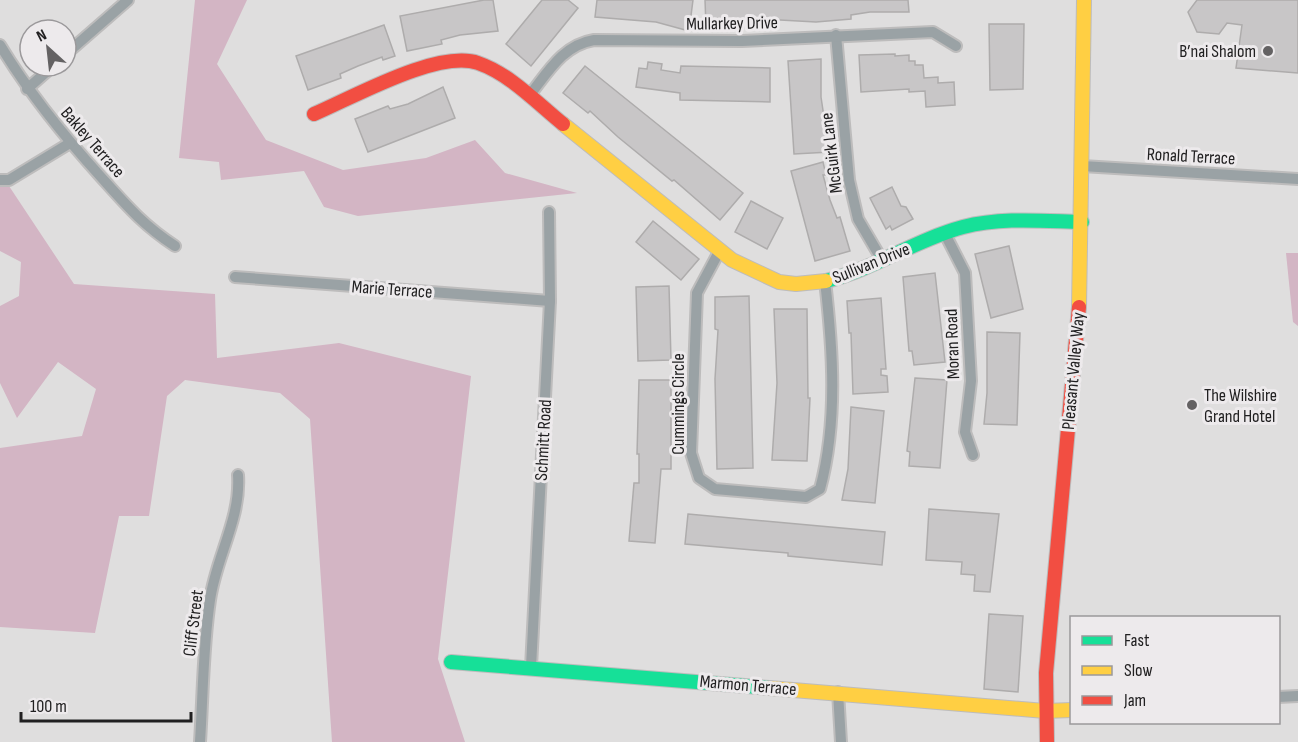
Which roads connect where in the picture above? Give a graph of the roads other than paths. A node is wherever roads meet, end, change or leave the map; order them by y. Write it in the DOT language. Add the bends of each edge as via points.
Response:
graph roads {
  1 [pos="128,0"];
  2 [pos="1084,0"];
  3 [pos="836,35"];
  4 [pos="78,44"];
  5 [pos="0,45"];
  6 [pos="956,46"];
  7 [pos="39,78"];
  8 [pos="27,89"];
  9 [pos="529,96"];
  10 [pos="315,114"];
  11 [pos="70,142"];
  12 [pos="1082,166"];
  13 [pos="1298,178"];
  14 [pos="0,180"];
  15 [pos="549,212"];
  16 [pos="1082,222"];
  17 [pos="945,234"];
  18 [pos="175,246"];
  19 [pos="720,250"];
  20 [pos="882,260"];
  21 [pos="235,277"];
  22 [pos="825,281"];
  23 [pos="550,301"];
  24 [pos="973,455"];
  25 [pos="238,475"];
  26 [pos="451,662"];
  27 [pos="531,667"];
  28 [pos="838,692"];
  29 [pos="1298,696"];
  30 [pos="1280,697"];
  31 [pos="1070,710"];
  32 [pos="1045,711"];
  33 [pos="200,742"];
  34 [pos="841,742"];
  35 [pos="1047,742"];
  1 -- 4 [label="street"];
  2 -- 12 [label="street, Pleasant Valley Way"];
  3 -- 6 [label="street, Mullarkey Drive" via="933,32"];
  3 -- 9 [label="street, Mullarkey Drive" via="742,41 594,39 566,50"];
  3 -- 20 [label="street, McGuirk Lane" via="849,180 858,219"];
  5 -- 8 [label="street, Bakley Terrace"];
  7 -- 8 [label="street"];
  8 -- 11 [label="street, Bakley Terrace"];
  9 -- 10 [label="street" via="495,71 466,60 421,69"];
  9 -- 19 [label="street, Sullivan Drive"];
  11 -- 14 [label="street" via="9,180"];
  11 -- 18 [label="street, Bakley Terrace" via="147,228"];
  12 -- 13 [label="street, Ronald Terrace"];
  12 -- 16 [label="street, Pleasant Valley Way"];
  15 -- 23 [label="street, Schmitt Road"];
  16 -- 17 [label="street, Sullivan Drive" via="986,222"];
  16 -- 32 [label="street, Pleasant Valley Way" via="1081,283"];
  17 -- 20 [label="street, Sullivan Drive"];
  17 -- 24 [label="street, Moran Road" via="965,273 971,381 965,432"];
  19 -- 22 [label="street, Sullivan Drive" via="754,273 775,280 795,284"];
  19 -- 22 [label="street, Cummings Circle" via="697,293 690,453 699,478 715,489 806,497 820,489 828,460 833,357"];
  20 -- 22 [label="street, Sullivan Drive"];
  21 -- 23 [label="street, Marie Terrace"];
  23 -- 27 [label="street, Schmitt Road"];
  25 -- 33 [label="street, Cliff Street" via="240,493 210,597"];
  26 -- 27 [label="street, Marmon Terrace"];
  27 -- 28 [label="street, Marmon Terrace"];
  28 -- 32 [label="street, Marmon Terrace"];
  28 -- 34 [label="street"];
  29 -- 30 [label="street"];
  31 -- 32 [label="street, Marmon Terrace"];
  32 -- 35 [label="street, Pleasant Valley Way"];
}
